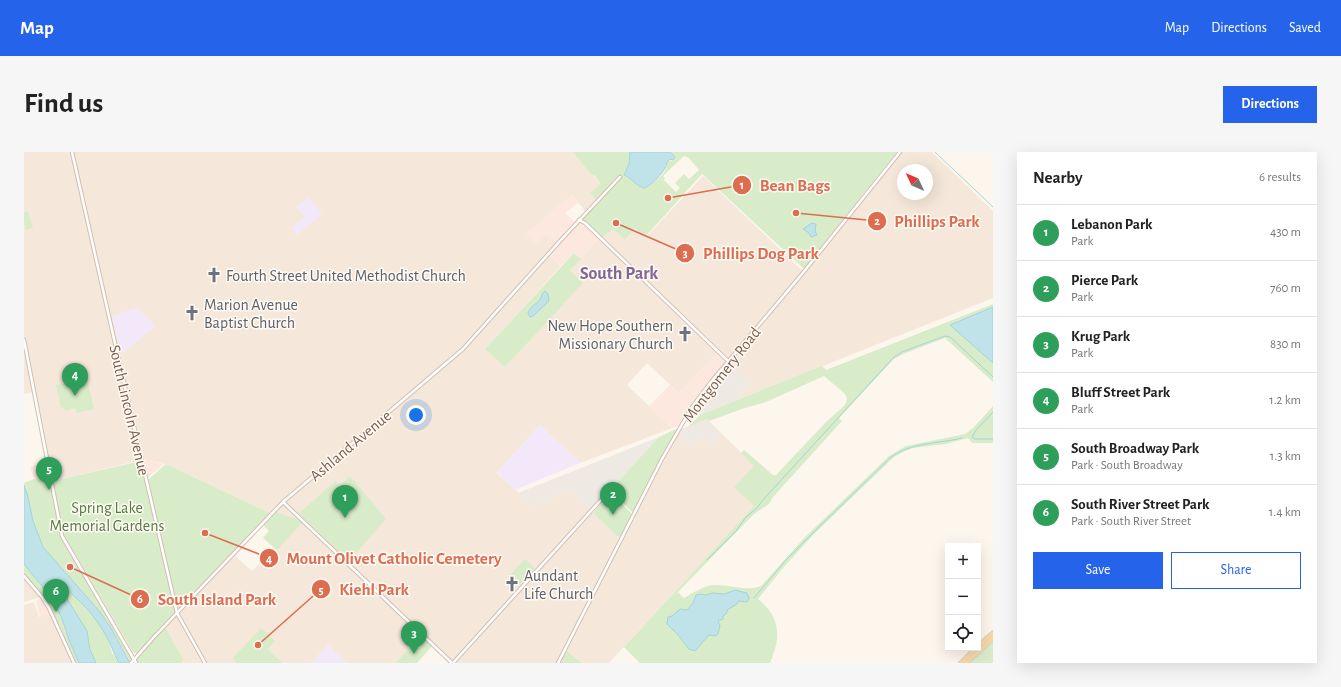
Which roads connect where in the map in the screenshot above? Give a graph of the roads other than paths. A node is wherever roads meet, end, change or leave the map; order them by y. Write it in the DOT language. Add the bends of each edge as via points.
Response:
graph roads {
  1 [pos="72,152"];
  2 [pos="900,152"];
  3 [pos="620,177"];
  4 [pos="579,220"];
  5 [pos="24,340"];
  6 [pos="728,361"];
  7 [pos="610,490"];
  8 [pos="283,502"];
  9 [pos="24,576"];
  10 [pos="177,613"];
  11 [pos="993,633"];
  12 [pos="993,638"];
  13 [pos="981,644"];
  14 [pos="973,651"];
  15 [pos="134,659"];
  16 [pos="74,663"];
  17 [pos="131,663"];
  18 [pos="136,663"];
  19 [pos="204,663"];
  20 [pos="452,663"];
  21 [pos="558,663"];
  22 [pos="961,663"];
  23 [pos="966,663"];
  1 -- 10 [label="street, South Lincoln Avenue"];
  2 -- 6 [label="street, Montgomery Road"];
  3 -- 4 [label="street, Ashland Avenue"];
  4 -- 6 [label="street"];
  4 -- 8 [label="street, Ashland Avenue" via="463,349"];
  5 -- 15 [label="street" via="62,536"];
  6 -- 21 [label="street, Montgomery Road" via="695,403 676,433"];
  7 -- 20 [label="street"];
  8 -- 10 [label="street, Ashland Avenue"];
  8 -- 20 [label="street"];
  9 -- 16 [label="street" via="49,608"];
  10 -- 15 [label="street, Ashland Avenue"];
  10 -- 19 [label="street, South Lincoln Avenue"];
  11 -- 13 [label="main road"];
  12 -- 23 [label="main road"];
  14 -- 22 [label="main road"];
  15 -- 17 [label="street, Ashland Avenue"];
  15 -- 18 [label="street"];
}
